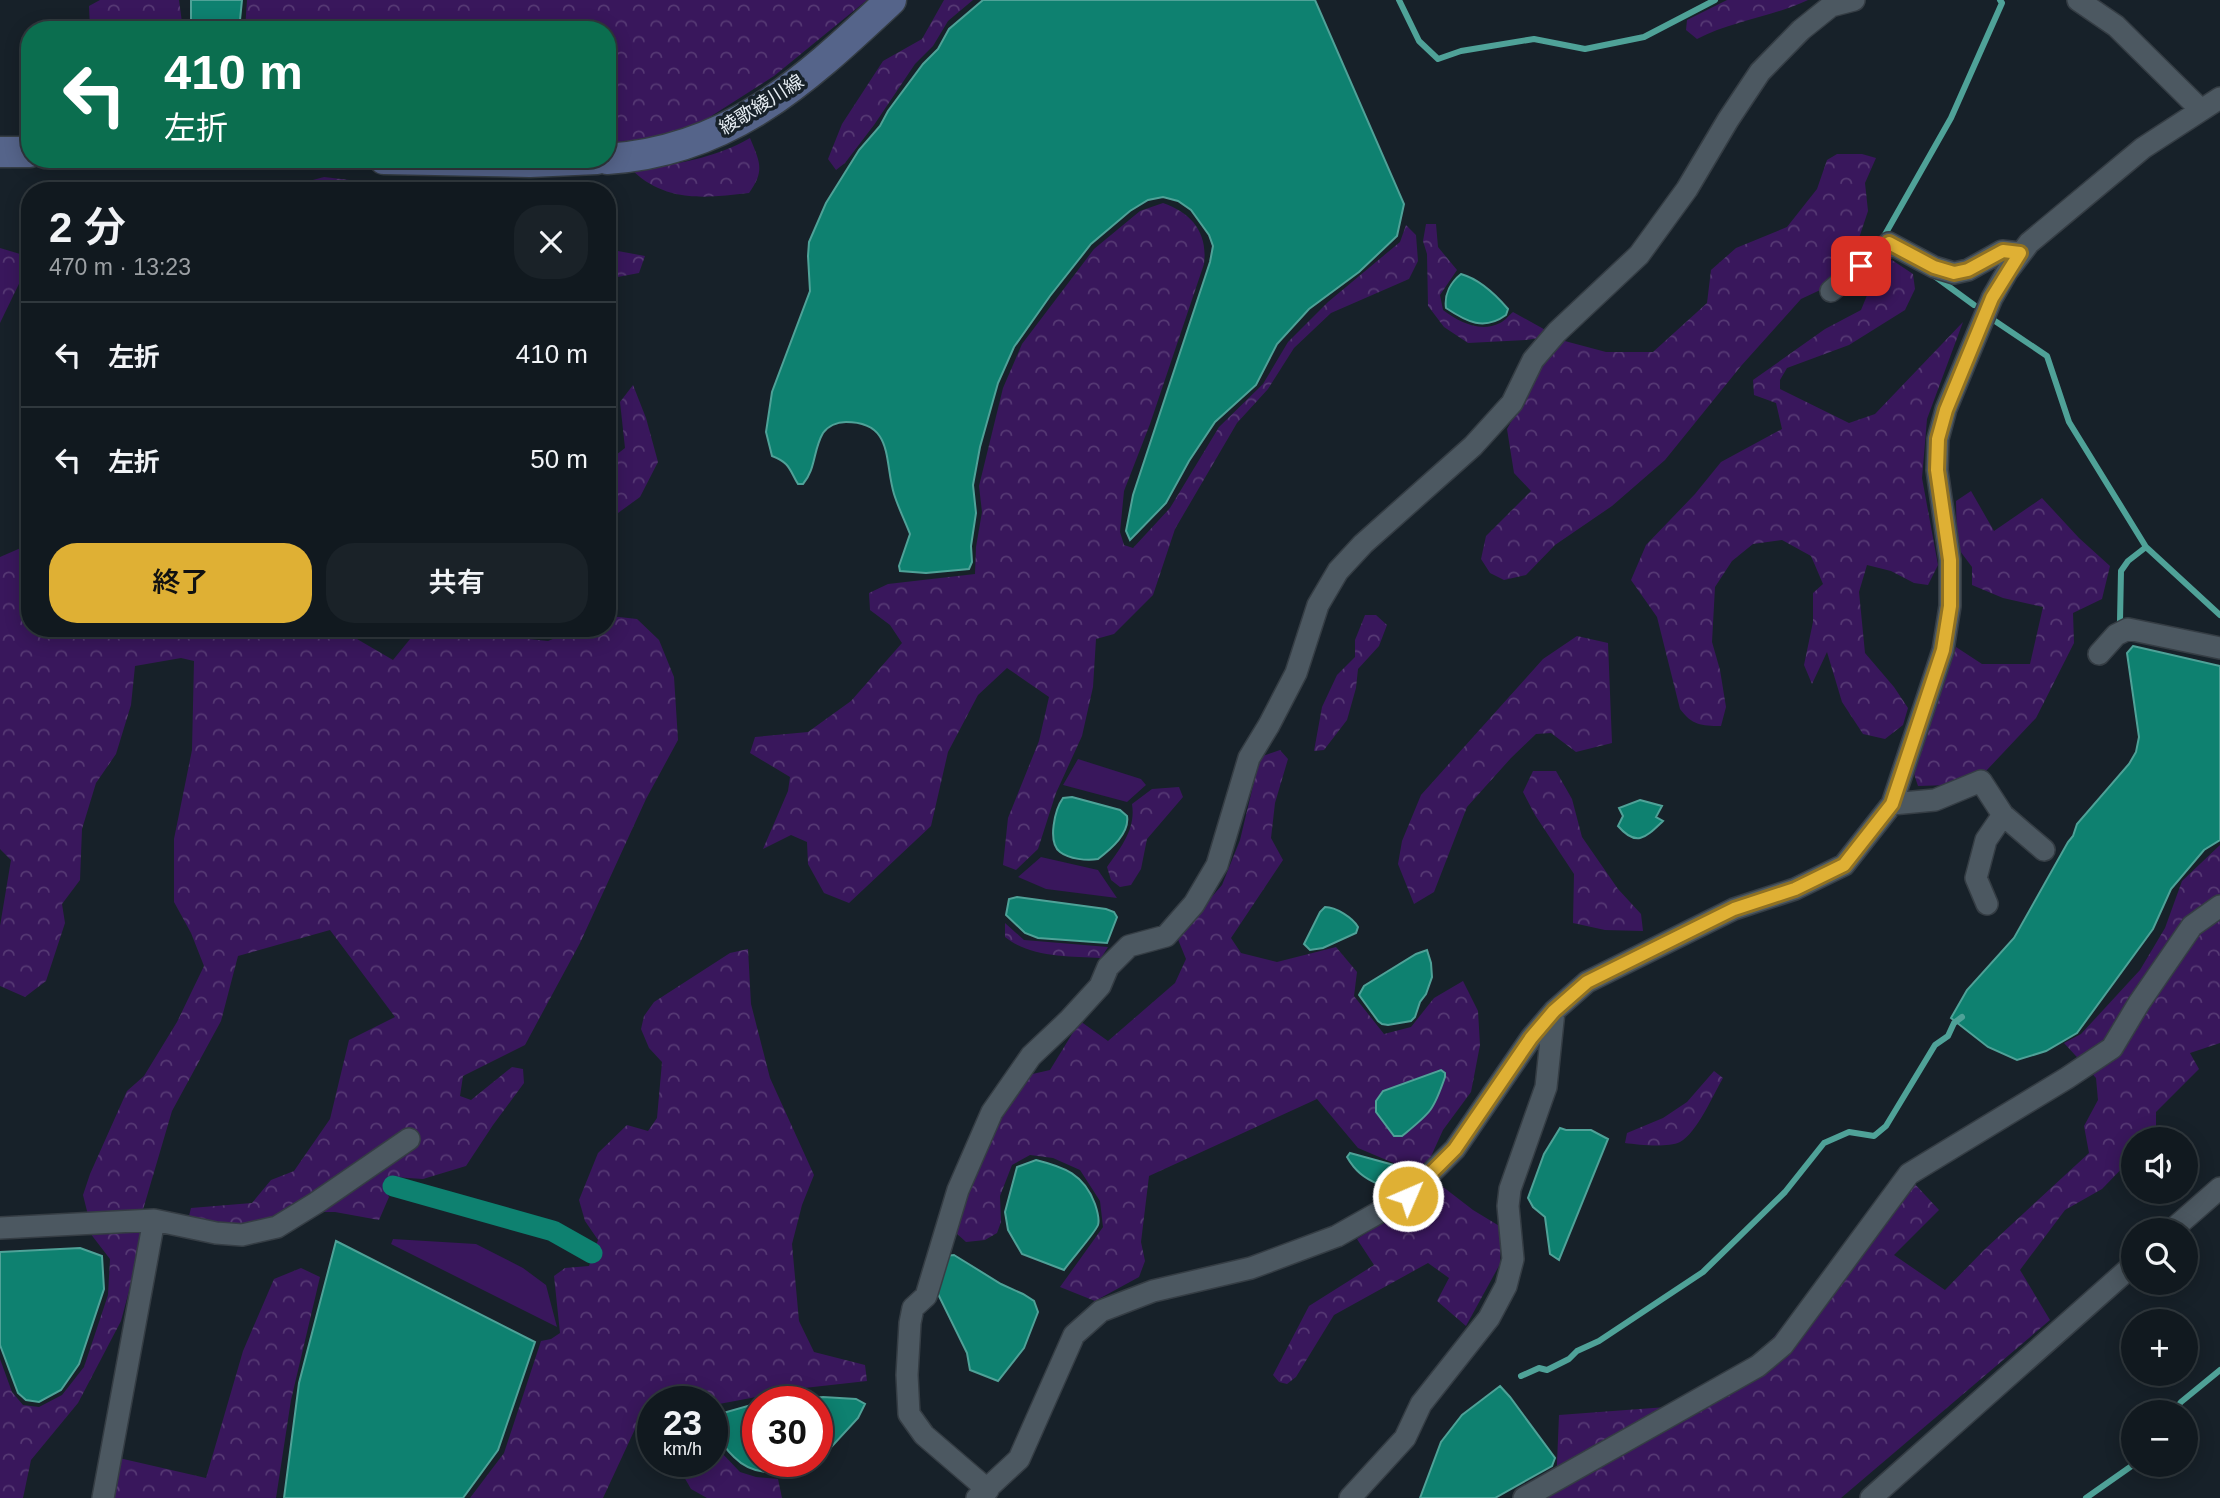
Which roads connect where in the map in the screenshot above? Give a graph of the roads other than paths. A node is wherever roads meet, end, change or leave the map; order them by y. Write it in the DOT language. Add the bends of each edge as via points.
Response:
graph roads {
  1 [pos="891,0"];
  2 [pos="1854,0"];
  3 [pos="2078,0"];
  4 [pos="2220,98"];
  5 [pos="2201,110"];
  6 [pos="0,152"];
  7 [pos="21,152"];
  8 [pos="616,158"];
  9 [pos="2020,253"];
  10 [pos="1831,291"];
  11 [pos="2220,648"];
  12 [pos="2099,654"];
  13 [pos="1892,804"];
  14 [pos="2003,815"];
  15 [pos="2044,850"];
  16 [pos="1987,904"];
  17 [pos="2220,906"];
  18 [pos="1554,1011"];
  19 [pos="409,1139"];
  20 [pos="2220,1188"];
  21 [pos="2186,1218"];
  22 [pos="154,1220"];
  23 [pos="0,1228"];
  24 [pos="2121,1276"];
  25 [pos="983,1494"];
  26 [pos="103,1498"];
  27 [pos="1350,1498"];
  28 [pos="1524,1498"];
  29 [pos="1871,1498"];
  1 -- 8 [label="main road, 綾歌綾川線" via="808,74 751,115 667,150"];
  2 -- 25 [label="street" via="1831,6 1760,72 1687,189 1639,255 1557,332 1533,360 1513,403 1473,446 1338,571 1318,605 1296,673 1249,758 1217,865 1194,904 1166,936 1129,946 1108,967 1100,986 1031,1056 992,1112 958,1190 926,1296 914,1308 907,1375 909,1414 924,1436"];
  3 -- 5 [label="street" via="2116,26"];
  4 -- 5 [label="street"];
  5 -- 9 [label="street" via="2143,148"];
  6 -- 7 [label="main road"];
  9 -- 10 [label="street" via="2003,251 1954,273 1887,246"];
  9 -- 13 [label="street" via="1992,298 1938,439 1950,606 1943,650"];
  11 -- 12 [label="street" via="2129,629 2116,635"];
  13 -- 14 [label="street" via="1935,800 1981,781"];
  13 -- 18 [label="street" via="1844,865 1795,889 1734,909 1587,982"];
  14 -- 15 [label="street"];
  14 -- 16 [label="street" via="1986,840 1976,877"];
  17 -- 28 [label="street" via="2192,926 2112,1048 1909,1174 1783,1345 1758,1366"];
  18 -- 25 [label="street" via="1455,1149 1408,1196 1337,1236 1251,1268 1153,1291 1101,1311 1074,1335 1019,1459"];
  18 -- 27 [label="street" via="1546,1087 1510,1189 1513,1259 1506,1286 1489,1318 1421,1404 1405,1438"];
  19 -- 22 [label="street" via="277,1227 242,1235"];
  20 -- 21 [label="street"];
  22 -- 23 [label="street"];
  22 -- 26 [label="street"];
  24 -- 29 [label="street"];
}
